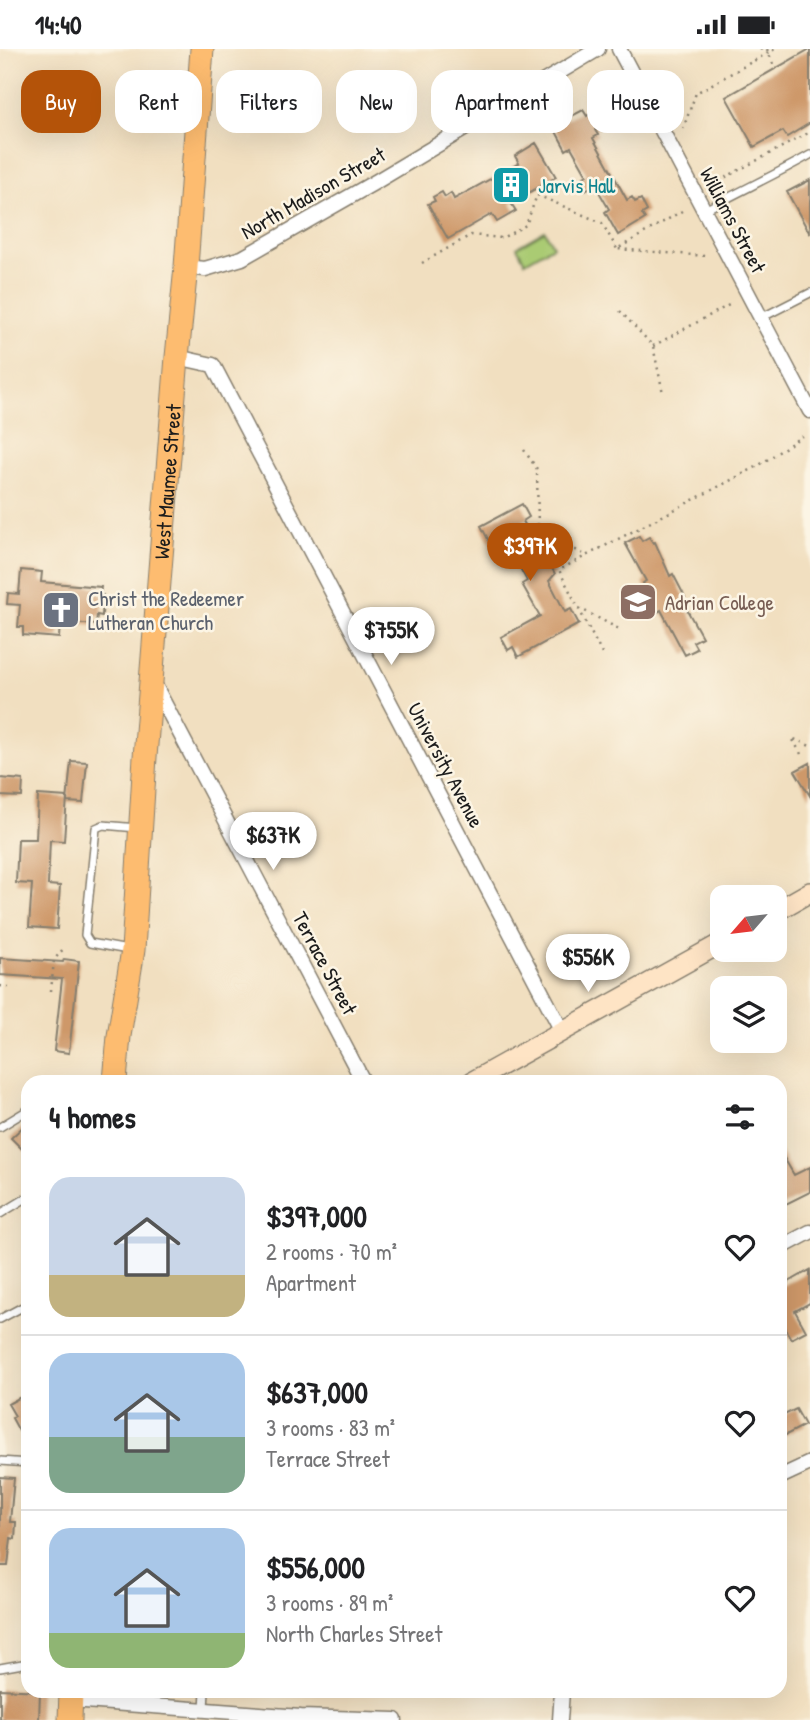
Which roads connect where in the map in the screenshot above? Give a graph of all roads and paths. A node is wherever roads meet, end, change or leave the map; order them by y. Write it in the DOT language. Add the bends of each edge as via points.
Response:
graph roads {
  1 [pos="202,49"];
  2 [pos="598,49"];
  3 [pos="619,49"];
  4 [pos="760,49"];
  5 [pos="775,49"];
  6 [pos="767,51"];
  7 [pos="775,69"];
  8 [pos="684,126"];
  9 [pos="810,132"];
  10 [pos="810,155"];
  11 [pos="713,184"];
  12 [pos="705,210"];
  13 [pos="682,211"];
  14 [pos="617,249"];
  15 [pos="706,256"];
  16 [pos="422,263"];
  17 [pos="186,267"];
  18 [pos="810,293"];
  19 [pos="729,305"];
  20 [pos="620,311"];
  21 [pos="761,318"];
  22 [pos="653,346"];
  23 [pos="177,357"];
  24 [pos="663,393"];
  25 [pos="810,411"];
  26 [pos="802,436"];
  27 [pos="524,450"];
  28 [pos="587,556"];
  29 [pos="579,608"];
  30 [pos="619,629"];
  31 [pos="602,654"];
  32 [pos="151,679"];
  33 [pos="810,746"];
  34 [pos="801,754"];
  35 [pos="141,829"];
  36 [pos="810,892"];
  37 [pos="788,905"];
  38 [pos="64,948"];
  39 [pos="710,949"];
  40 [pos="134,950"];
  41 [pos="0,986"];
  42 [pos="10,987"];
  43 [pos="51,991"];
  44 [pos="562,1031"];
  45 [pos="116,1075"];
  46 [pos="360,1075"];
  47 [pos="484,1075"];
  48 [pos="21,1114"];
  49 [pos="0,1127"];
  50 [pos="21,1201"];
  51 [pos="0,1214"];
  52 [pos="810,1232"];
  53 [pos="787,1244"];
  54 [pos="21,1308"];
  55 [pos="0,1319"];
  56 [pos="0,1461"];
  57 [pos="21,1462"];
  58 [pos="810,1463"];
  59 [pos="787,1474"];
  60 [pos="21,1664"];
  61 [pos="0,1668"];
  62 [pos="205,1698"];
  63 [pos="562,1698"];
  64 [pos="71,1704"];
  65 [pos="204,1709"];
  66 [pos="220,1715"];
  67 [pos="346,1719"];
  68 [pos="394,1720"];
  69 [pos="560,1720"];
  1 -- 17 [label="main road, West Maumee Street"];
  2 -- 17 [label="street, North Madison Street" via="242,258 205,269"];
  3 -- 12 [label="street, Williams Street"];
  4 -- 6 [label="path"];
  5 -- 6 [label="path"];
  6 -- 7 [label="path"];
  6 -- 8 [label="path" via="696,93"];
  9 -- 11 [label="path"];
  10 -- 12 [label="lane"];
  12 -- 21 [label="street, Williams Street"];
  13 -- 14 [label="path"];
  14 -- 15 [label="path"];
  14 -- 16 [label="path" via="602,223 537,195 526,225 502,238 471,235"];
  17 -- 23 [label="main road, West Maumee Street"];
  18 -- 21 [label="lane"];
  19 -- 22 [label="path"];
  20 -- 22 [label="path"];
  21 -- 25 [label="street, Williams Street"];
  22 -- 24 [label="path"];
  23 -- 32 [label="main road, West Maumee Street"];
  23 -- 44 [label="street, University Avenue" via="213,365"];
  26 -- 28 [label="path" via="758,467"];
  27 -- 28 [label="path" via="537,469 538,530"];
  28 -- 29 [label="path" via="559,571"];
  29 -- 30 [label="path"];
  29 -- 31 [label="path"];
  32 -- 35 [label="main road, West Maumee Street"];
  32 -- 46 [label="street, Terrace Street"];
  33 -- 34 [label="path" via="792,739"];
  35 -- 40 [label="main road, West Maumee Street"];
  35 -- 40 [label="lane" via="96,828 85,935 90,943"];
  36 -- 37 [label="street"];
  38 -- 43 [label="path" via="54,960"];
  39 -- 44 [label="street"];
  40 -- 45 [label="main road, West Maumee Street"];
  41 -- 42 [label="path"];
  44 -- 47 [label="street"];
  48 -- 49 [label="lane"];
  50 -- 51 [label="lane"];
  52 -- 53 [label="street"];
  54 -- 55 [label="lane"];
  56 -- 57 [label="lane"];
  58 -- 59 [label="street"];
  60 -- 61 [label="lane"];
  62 -- 65 [label="lane"];
  63 -- 69 [label="street"];
  64 -- 65 [label="street"];
  65 -- 66 [label="street"];
  66 -- 67 [label="street"];
  67 -- 68 [label="street"];
}
